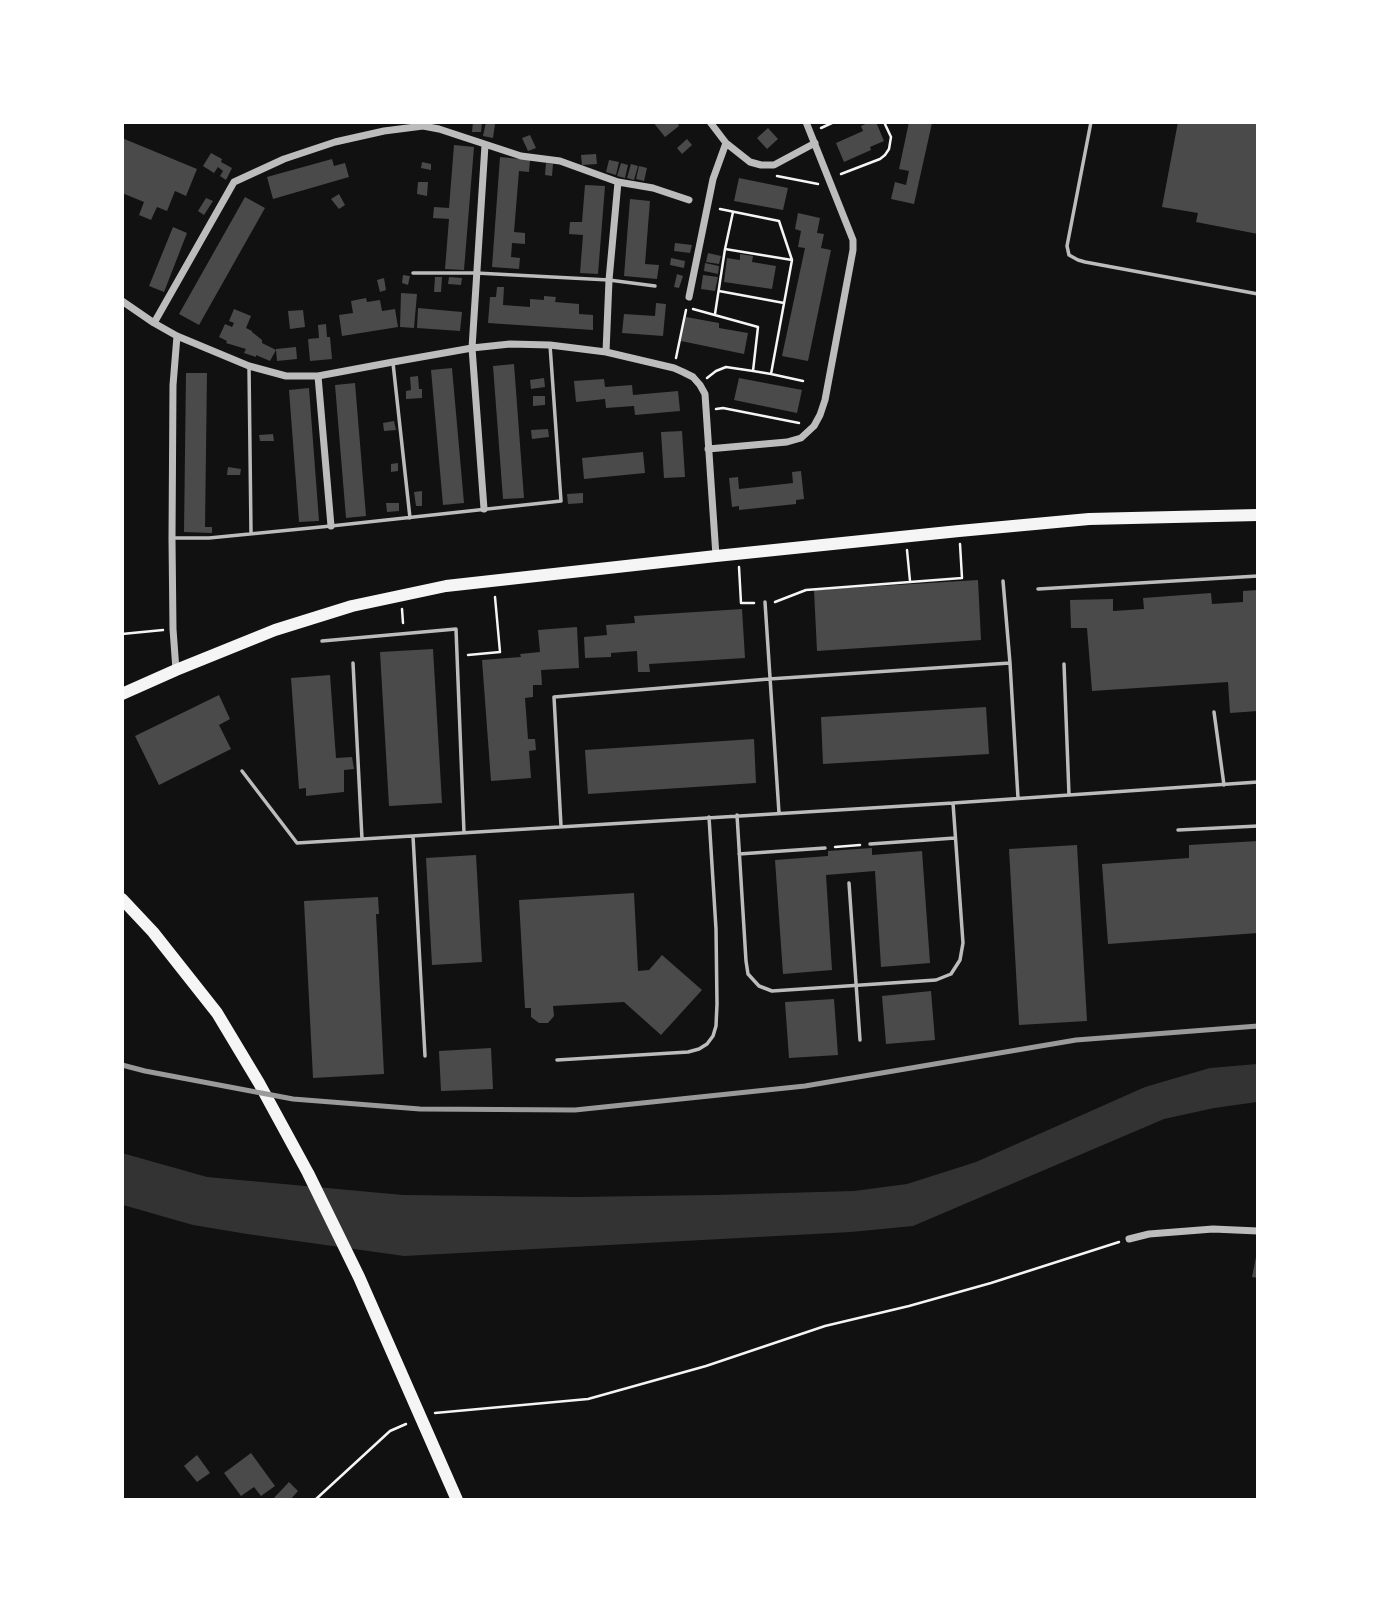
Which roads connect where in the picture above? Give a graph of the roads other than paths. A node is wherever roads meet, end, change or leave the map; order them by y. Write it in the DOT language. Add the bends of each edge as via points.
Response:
graph roads {
  1 [pos="710,122"];
  2 [pos="806,122"];
  3 [pos="1091,122"];
  4 [pos="726,143"];
  5 [pos="815,144"];
  6 [pos="485,145"];
  7 [pos="618,181"];
  8 [pos="689,200"];
  9 [pos="412,272"];
  10 [pos="476,273"];
  11 [pos="610,280"];
  12 [pos="655,286"];
  13 [pos="1258,294"];
  14 [pos="689,297"];
  15 [pos="122,301"];
  16 [pos="154,323"];
  17 [pos="177,336"];
  18 [pos="550,345"];
  19 [pos="472,348"];
  20 [pos="606,352"];
  21 [pos="393,362"];
  22 [pos="249,366"];
  23 [pos="318,376"];
  24 [pos="708,449"];
  25 [pos="484,509"];
  26 [pos="1258,515"];
  27 [pos="410,518"];
  28 [pos="331,526"];
  29 [pos="251,533"];
  30 [pos="172,538"];
  31 [pos="716,556"];
  32 [pos="1258,576"];
  33 [pos="1003,581"];
  34 [pos="1038,589"];
  35 [pos="765,602"];
  36 [pos="322,641"];
  37 [pos="353,663"];
  38 [pos="1010,663"];
  39 [pos="1064,664"];
  40 [pos="176,670"];
  41 [pos="769,678"];
  42 [pos="122,694"];
  43 [pos="1214,712"];
  44 [pos="242,771"];
  45 [pos="1258,782"];
  46 [pos="1224,785"];
  47 [pos="1069,795"];
  48 [pos="1018,798"];
  49 [pos="953,803"];
  50 [pos="779,813"];
  51 [pos="737,815"];
  52 [pos="709,817"];
  53 [pos="1258,826"];
  54 [pos="561,827"];
  55 [pos="1178,830"];
  56 [pos="464,832"];
  57 [pos="413,836"];
  58 [pos="955,838"];
  59 [pos="362,839"];
  60 [pos="870,844"];
  61 [pos="825,848"];
  62 [pos="739,854"];
  63 [pos="849,883"];
  64 [pos="122,899"];
  65 [pos="856,985"];
  66 [pos="860,1040"];
  67 [pos="425,1056"];
  68 [pos="557,1060"];
  69 [pos="1258,1231"];
  70 [pos="1129,1239"];
  71 [pos="457,1500"];
  1 -- 4 [label="street"];
  2 -- 5 [label="street"];
  3 -- 13 [label="lane" via="1066,246 1069,255 1085,262"];
  4 -- 5 [label="street" via="761,165 774,165"];
  4 -- 14 [label="street" via="713,179"];
  5 -- 24 [label="street" via="853,240 820,415 801,438"];
  6 -- 7 [label="street" via="560,161"];
  6 -- 10 [label="street"];
  6 -- 16 [label="street" via="423,126 384,131 335,142 234,181"];
  7 -- 8 [label="street"];
  7 -- 11 [label="street"];
  9 -- 10 [label="lane"];
  10 -- 11 [label="lane"];
  10 -- 19 [label="street"];
  11 -- 12 [label="lane"];
  11 -- 20 [label="street"];
  15 -- 16 [label="street"];
  16 -- 17 [label="street"];
  17 -- 22 [label="street"];
  17 -- 30 [label="street"];
  18 -- 19 [label="street"];
  18 -- 20 [label="street"];
  18 -- 25 [label="lane" via="561,501"];
  19 -- 21 [label="street"];
  19 -- 25 [label="street"];
  20 -- 24 [label="street" via="693,377 705,394"];
  21 -- 23 [label="street"];
  21 -- 27 [label="lane"];
  22 -- 23 [label="street" via="286,376"];
  22 -- 29 [label="lane"];
  23 -- 28 [label="street"];
  24 -- 31 [label="street"];
  25 -- 27 [label="lane"];
  26 -- 31 [label="main road" via="1090,519"];
  27 -- 28 [label="lane"];
  28 -- 29 [label="lane"];
  29 -- 30 [label="lane"];
  30 -- 40 [label="street"];
  31 -- 40 [label="main road" via="401,595 275,630"];
  32 -- 34 [label="lane"];
  33 -- 38 [label="lane"];
  35 -- 41 [label="lane"];
  36 -- 56 [label="lane" via="456,629"];
  37 -- 59 [label="lane"];
  38 -- 41 [label="lane"];
  38 -- 48 [label="lane"];
  39 -- 47 [label="lane"];
  40 -- 42 [label="main road"];
  41 -- 50 [label="lane"];
  41 -- 54 [label="lane" via="554,697"];
  43 -- 46 [label="lane"];
  44 -- 59 [label="lane" via="297,843"];
  45 -- 46 [label="lane"];
  46 -- 47 [label="lane"];
  47 -- 48 [label="lane"];
  48 -- 49 [label="lane"];
  49 -- 50 [label="lane"];
  49 -- 58 [label="lane"];
  50 -- 51 [label="lane"];
  51 -- 52 [label="lane"];
  51 -- 62 [label="lane"];
  52 -- 54 [label="lane"];
  52 -- 68 [label="lane" via="718,1004 713,1036 707,1044 688,1052"];
  53 -- 55 [label="lane"];
  54 -- 56 [label="lane"];
  56 -- 57 [label="lane"];
  57 -- 59 [label="lane"];
  57 -- 67 [label="lane"];
  58 -- 60 [label="lane"];
  58 -- 65 [label="lane" via="963,943 956,967 936,980"];
  61 -- 62 [label="lane"];
  62 -- 65 [label="lane" via="748,974 772,991"];
  63 -- 65 [label="lane"];
  64 -- 71 [label="main road" via="216,1013 259,1083 359,1277"];
  65 -- 66 [label="lane"];
  69 -- 70 [label="street" via="1213,1228"];
}
